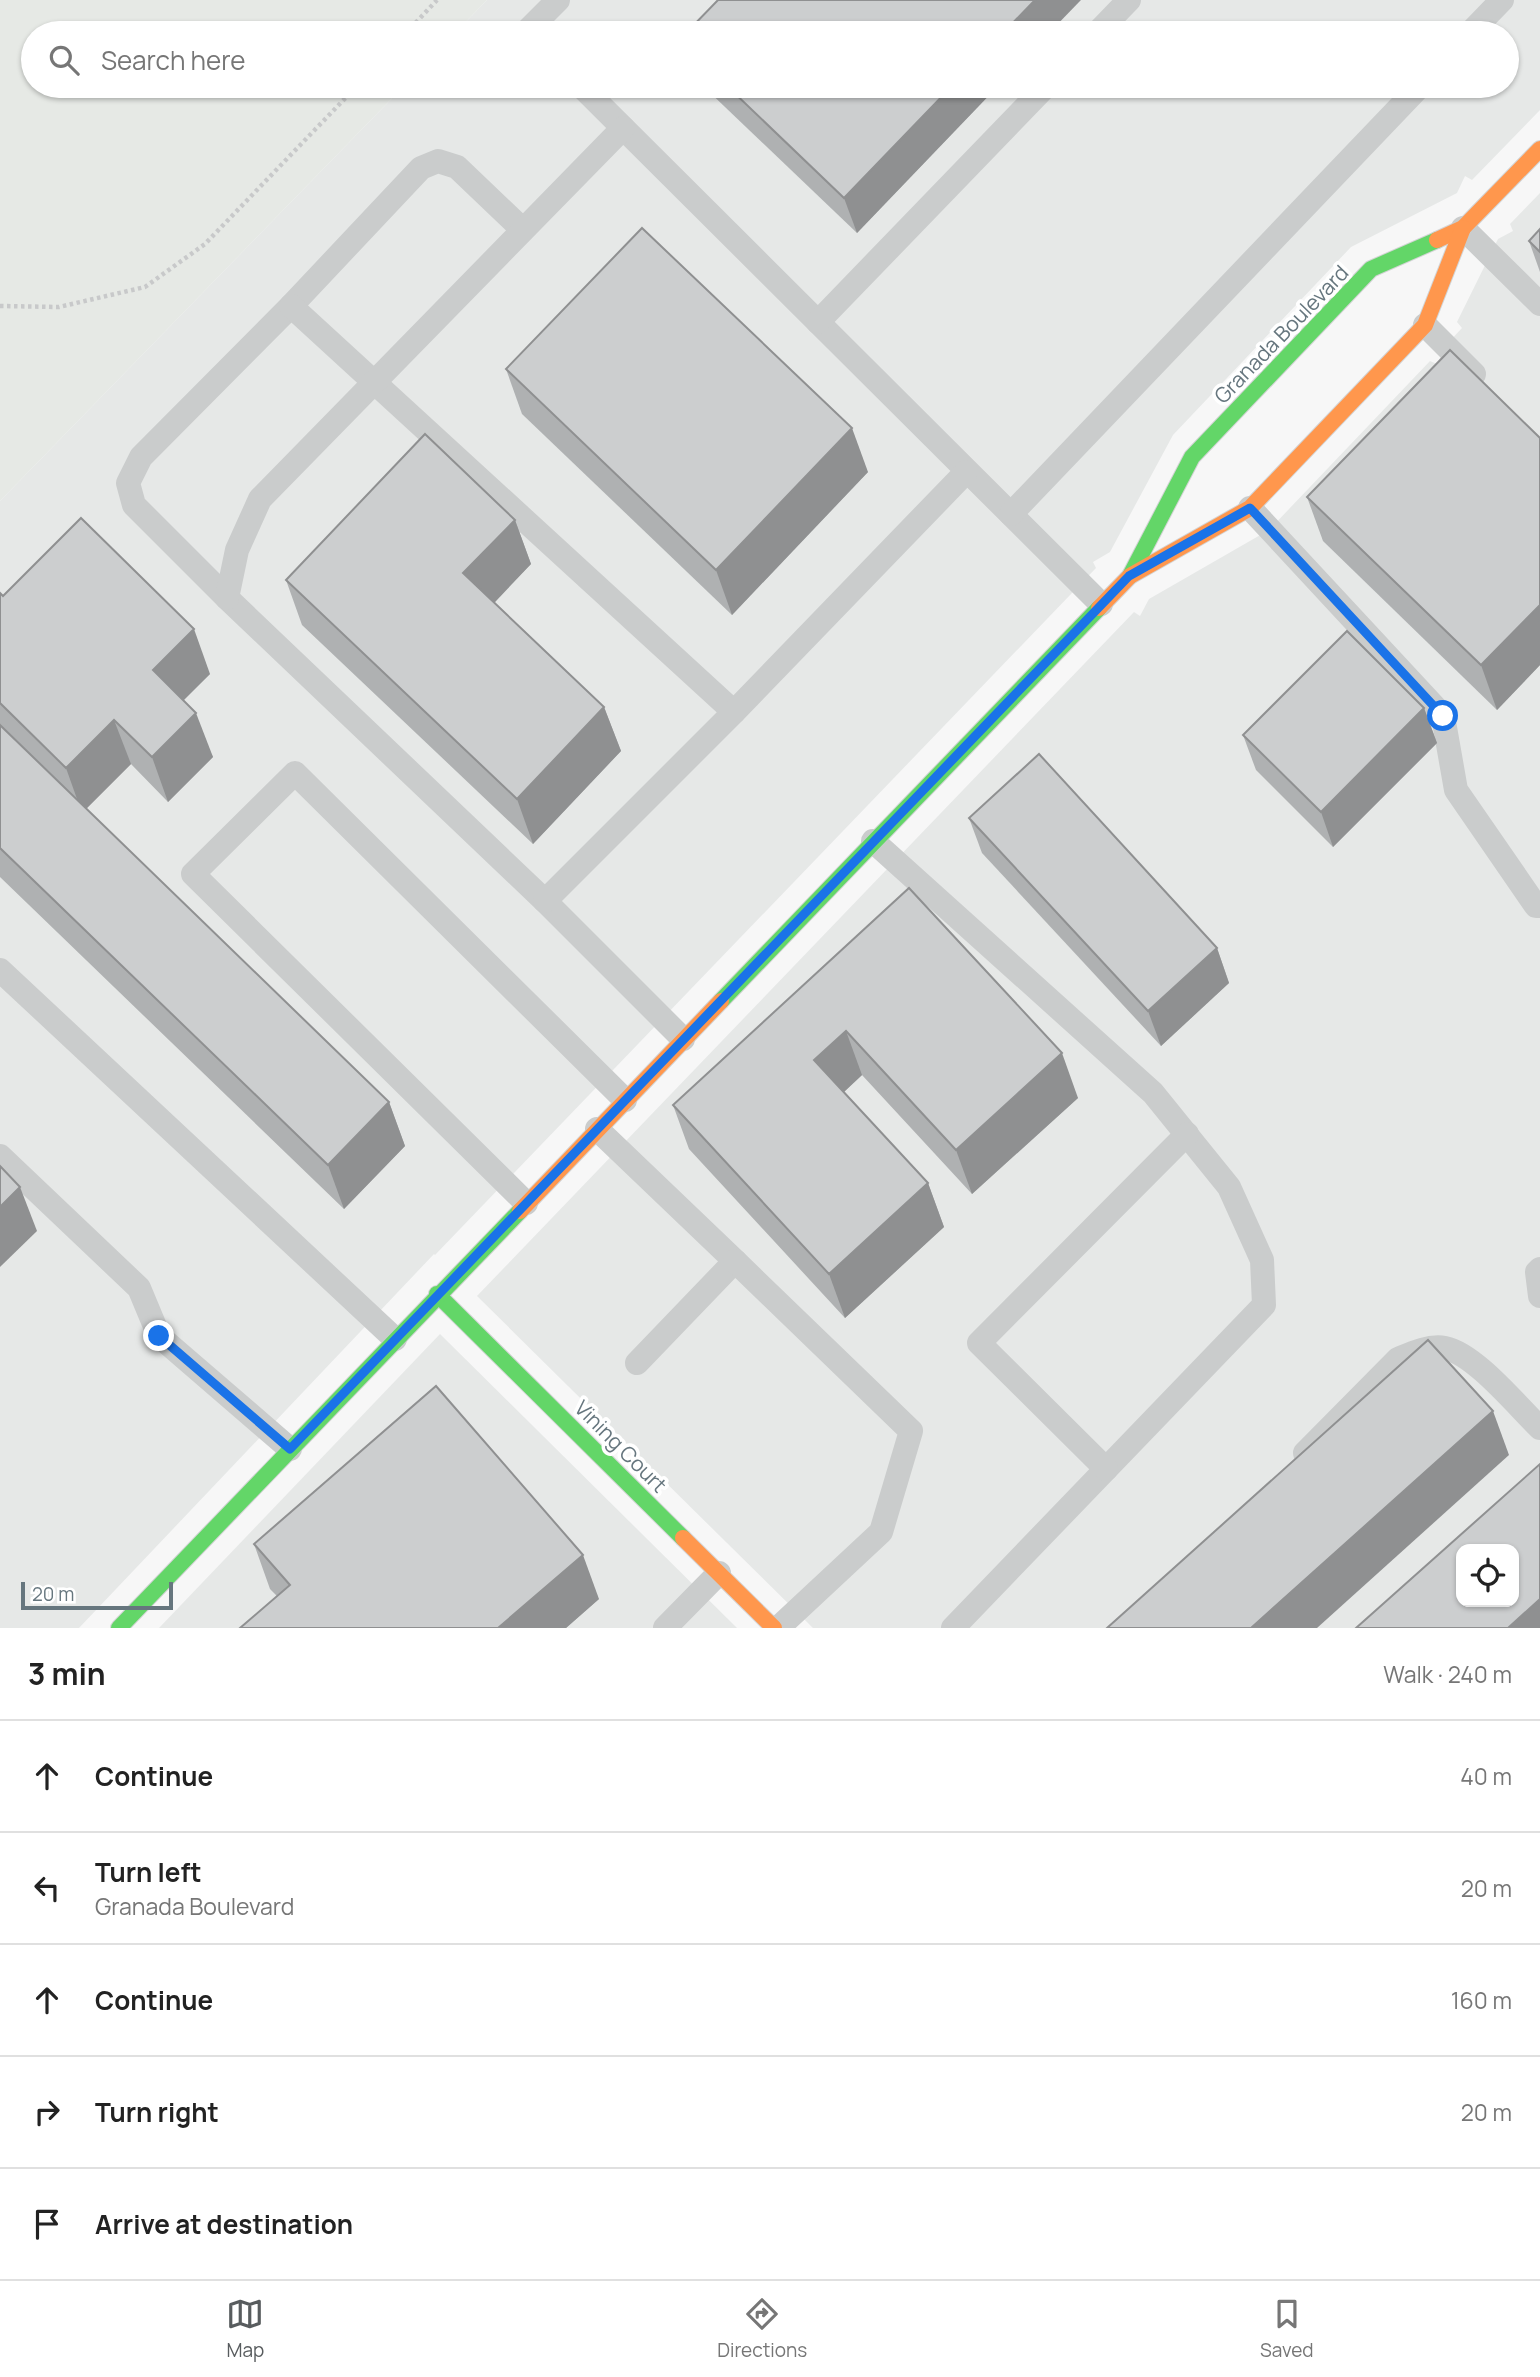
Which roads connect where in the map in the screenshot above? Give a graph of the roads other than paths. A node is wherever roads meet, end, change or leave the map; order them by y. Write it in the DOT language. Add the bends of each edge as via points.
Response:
graph roads {
  1 [pos="558,0"];
  2 [pos="1129,0"];
  3 [pos="1502,0"];
  4 [pos="537,21"];
  5 [pos="1109,21"];
  6 [pos="1482,21"];
  7 [pos="592,98"];
  8 [pos="1034,98"];
  9 [pos="1409,98"];
  10 [pos="623,128"];
  11 [pos="1540,149"];
  12 [pos="1463,228"];
  13 [pos="522,229"];
  14 [pos="1540,303"];
  15 [pos="291,306"];
  16 [pos="818,322"];
  17 [pos="1424,325"];
  18 [pos="372,382"];
  19 [pos="1492,393"];
  20 [pos="966,472"];
  21 [pos="1250,508"];
  22 [pos="1011,514"];
  23 [pos="1129,576"];
  24 [pos="227,597"];
  25 [pos="1101,604"];
  26 [pos="734,712"];
  27 [pos="873,841"];
  28 [pos="545,901"];
  29 [pos="1540,906"];
  30 [pos="0,970"];
  31 [pos="683,1039"];
  32 [pos="625,1100"];
  33 [pos="597,1129"];
  34 [pos="1186,1134"];
  35 [pos="0,1156"];
  36 [pos="526,1203"];
  37 [pos="735,1261"];
  38 [pos="1540,1269"];
  39 [pos="438,1294"];
  40 [pos="1540,1296"];
  41 [pos="396,1339"];
  42 [pos="637,1363"];
  43 [pos="1540,1428"];
  44 [pos="290,1449"];
  45 [pos="1293,1465"];
  46 [pos="1106,1469"];
  47 [pos="719,1573"];
  48 [pos="118,1628"];
  49 [pos="665,1628"];
  50 [pos="776,1628"];
  51 [pos="953,1628"];
  1 -- 4 [label="lane"];
  2 -- 5 [label="lane"];
  3 -- 6 [label="lane"];
  7 -- 10 [label="lane"];
  8 -- 16 [label="lane"];
  9 -- 22 [label="lane"];
  10 -- 13 [label="lane"];
  10 -- 16 [label="lane"];
  11 -- 12 [label="main road"];
  12 -- 14 [label="lane"];
  12 -- 17 [label="main road"];
  12 -- 23 [label="main road, Granada Boulevard" via="1371,269 1192,457"];
  13 -- 15 [label="lane" via="457,167 438,161 421,168"];
  13 -- 18 [label="lane"];
  15 -- 18 [label="lane"];
  15 -- 24 [label="lane" via="141,457 128,484 134,505"];
  16 -- 20 [label="lane"];
  17 -- 19 [label="lane"];
  17 -- 21 [label="main road"];
  18 -- 24 [label="lane" via="260,499 237,550"];
  18 -- 26 [label="lane"];
  20 -- 22 [label="lane"];
  20 -- 26 [label="lane"];
  21 -- 23 [label="main road"];
  21 -- 29 [label="lane" via="1443,716 1457,790"];
  22 -- 25 [label="lane"];
  23 -- 25 [label="main road"];
  24 -- 28 [label="lane"];
  25 -- 27 [label="main road"];
  26 -- 28 [label="lane"];
  27 -- 31 [label="main road"];
  27 -- 34 [label="lane" via="1153,1093"];
  28 -- 31 [label="lane"];
  30 -- 41 [label="lane"];
  31 -- 32 [label="main road"];
  32 -- 33 [label="main road"];
  32 -- 36 [label="lane" via="295,773 194,874"];
  33 -- 36 [label="main road"];
  33 -- 37 [label="lane"];
  34 -- 46 [label="lane" via="1229,1187 1262,1260 1264,1305"];
  34 -- 46 [label="lane" via="979,1343"];
  35 -- 44 [label="lane" via="139,1288 159,1336"];
  36 -- 39 [label="main road"];
  37 -- 42 [label="lane"];
  37 -- 50 [label="lane" via="911,1431 881,1532"];
  38 -- 40 [label="lane"];
  39 -- 41 [label="main road"];
  39 -- 47 [label="main road, Vining Court"];
  41 -- 44 [label="main road"];
  43 -- 45 [label="lane" via="1468,1357 1444,1348 1418,1350 1398,1359"];
  44 -- 48 [label="main road"];
  46 -- 51 [label="lane"];
  47 -- 49 [label="lane"];
  47 -- 50 [label="main road, Vining Court"];
}
